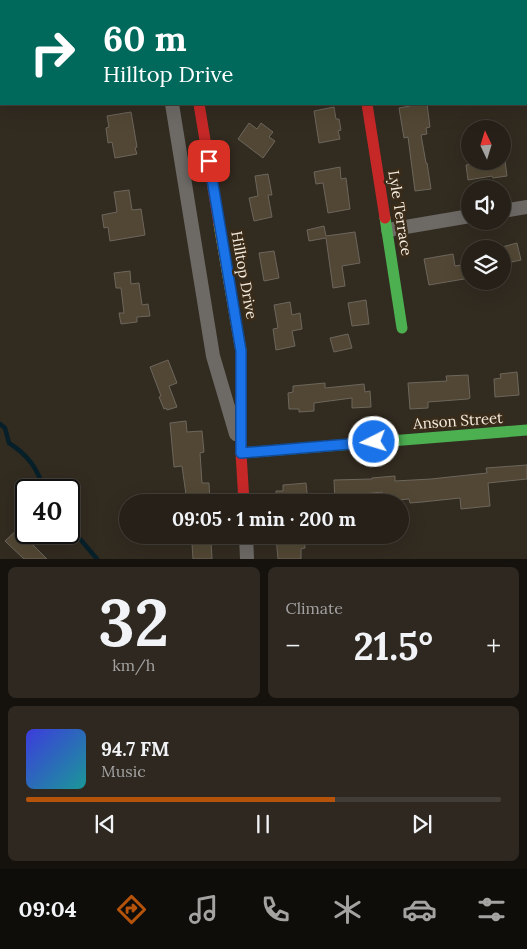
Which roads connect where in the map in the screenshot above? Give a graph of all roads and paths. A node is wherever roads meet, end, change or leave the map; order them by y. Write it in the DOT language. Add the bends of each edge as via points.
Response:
graph roads {
  1 [pos="172,105"];
  2 [pos="199,105"];
  3 [pos="367,105"];
  4 [pos="527,207"];
  5 [pos="511,210"];
  6 [pos="461,218"];
  7 [pos="388,230"];
  8 [pos="402,328"];
  9 [pos="527,430"];
  10 [pos="241,453"];
  11 [pos="244,494"];
  12 [pos="246,544"];
  13 [pos="247,559"];
  1 -- 10 [label="street, Hilltop Drive" via="214,356"];
  2 -- 10 [label="street, Hilltop Drive" via="241,351"];
  3 -- 7 [label="street, Lyle Terrace"];
  4 -- 5 [label="street"];
  6 -- 7 [label="street"];
  7 -- 8 [label="street, Lyle Terrace"];
  9 -- 10 [label="street, Anson Street"];
  10 -- 11 [label="street, Hilltop Drive"];
  12 -- 13 [label="street"];
}
